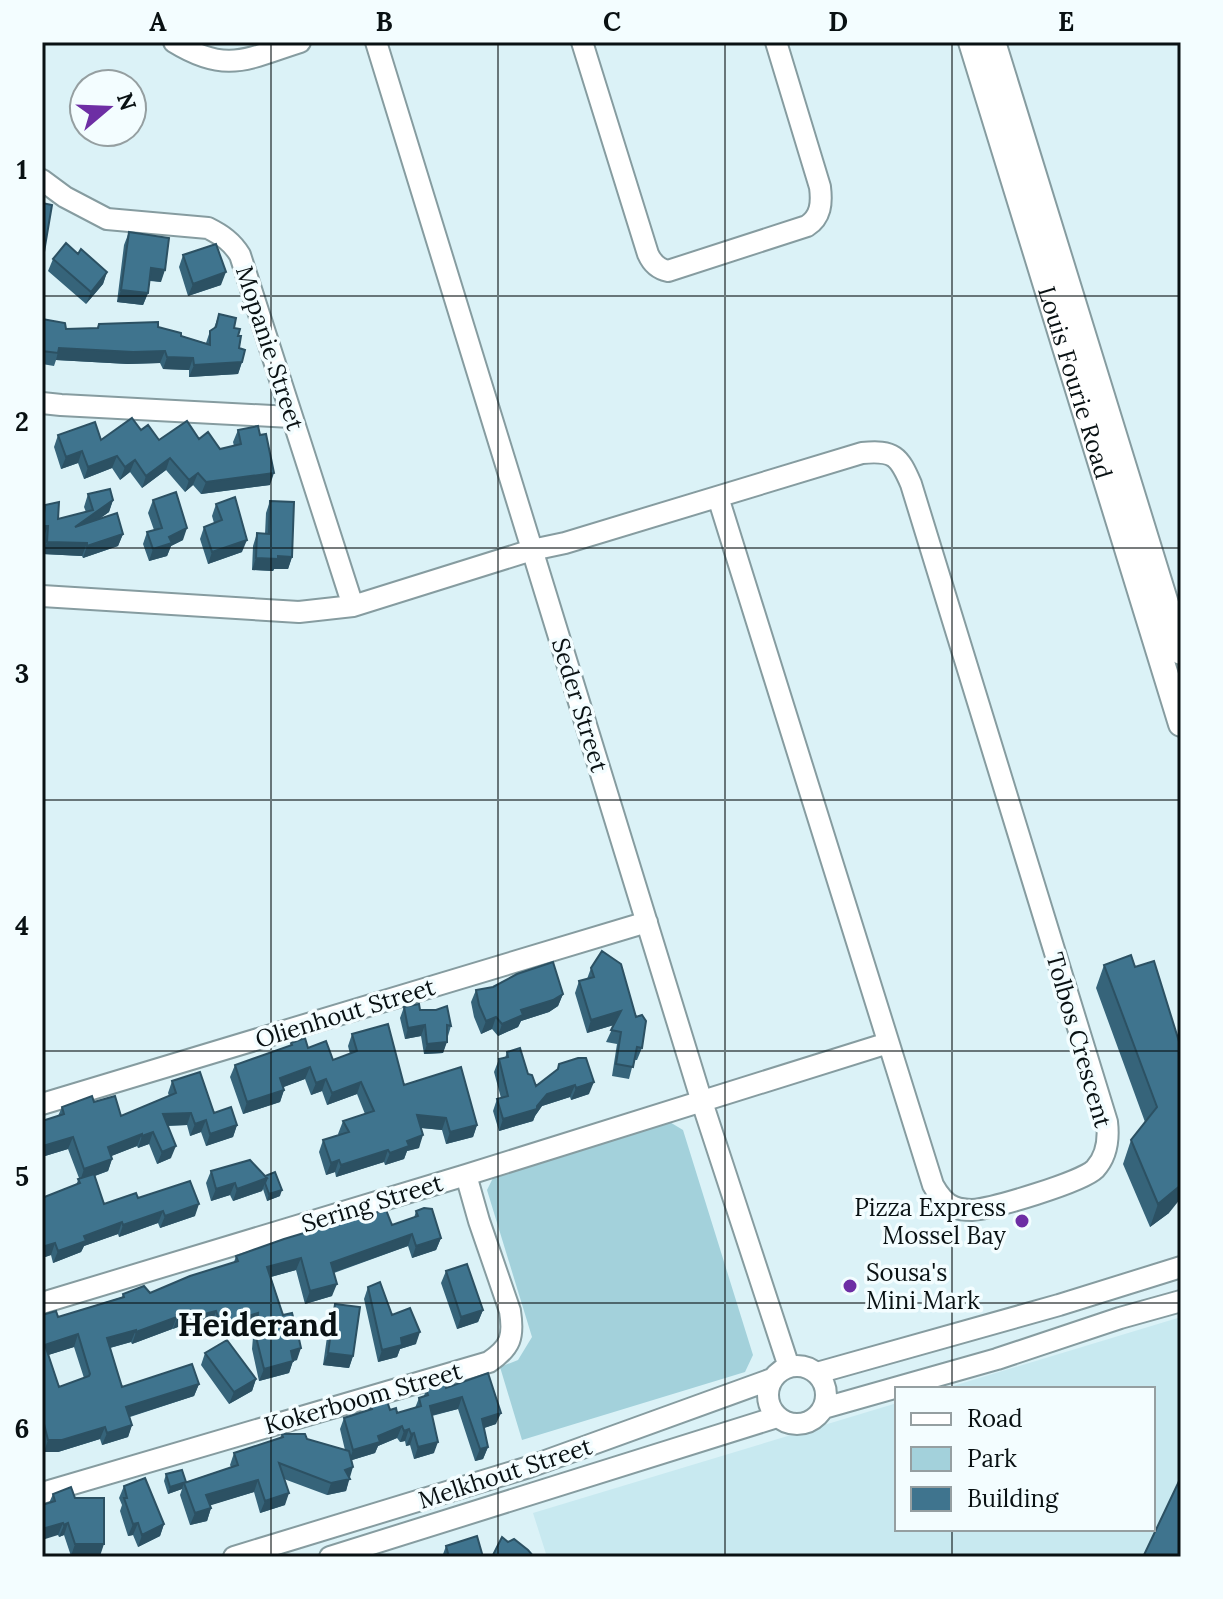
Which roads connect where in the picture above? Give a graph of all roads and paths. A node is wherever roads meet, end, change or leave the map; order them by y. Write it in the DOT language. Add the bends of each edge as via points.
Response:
graph roads {
  1 [pos="174,42"];
  2 [pos="300,42"];
  3 [pos="376,42"];
  4 [pos="582,42"];
  5 [pos="776,42"];
  6 [pos="971,42"];
  7 [pos="993,42"];
  8 [pos="42,180"];
  9 [pos="42,403"];
  10 [pos="291,417"];
  11 [pos="718,497"];
  12 [pos="532,550"];
  13 [pos="42,596"];
  14 [pos="353,606"];
  15 [pos="1181,652"];
  16 [pos="1181,724"];
  17 [pos="647,922"];
  18 [pos="888,1043"];
  19 [pos="702,1102"];
  20 [pos="42,1104"];
  21 [pos="466,1175"];
  22 [pos="1181,1267"];
  23 [pos="1181,1301"];
  24 [pos="42,1303"];
  25 [pos="780,1373"];
  26 [pos="817,1373"];
  27 [pos="898,1387"];
  28 [pos="895,1388"];
  29 [pos="824,1408"];
  30 [pos="777,1417"];
  31 [pos="42,1493"];
  32 [pos="234,1557"];
  33 [pos="330,1557"];
  1 -- 2 [label="street" via="215,61 239,61"];
  3 -- 12 [label="street, Seder Street"];
  4 -- 5 [label="street" via="648,254 668,271 807,226 818,215 820,187"];
  6 -- 16 [label="main road, Louis Fourie Road"];
  7 -- 15 [label="main road, Louis Fourie Road"];
  8 -- 10 [label="street, Mopanie Street" via="107,219 208,228 231,242 240,255"];
  9 -- 10 [label="street"];
  10 -- 14 [label="street, Mopanie Street"];
  11 -- 12 [label="street, Tolbos Crescent"];
  11 -- 18 [label="street, Tolbos Crescent"];
  11 -- 18 [label="street, Tolbos Crescent" via="862,453 884,453 900,461 1107,1122 1102,1158 1086,1176 1000,1205 970,1210 952,1206 933,1185"];
  12 -- 14 [label="street, Tolbos Crescent"];
  12 -- 17 [label="street, Seder Street"];
  13 -- 14 [label="street, Tolbos Crescent" via="299,612"];
  17 -- 19 [label="street, Seder Street"];
  17 -- 20 [label="street, Olienhout Street"];
  18 -- 19 [label="street, Sering Street"];
  19 -- 21 [label="street, Sering Street"];
  19 -- 25 [label="street, Seder Street"];
  21 -- 24 [label="street, Sering Street"];
  21 -- 31 [label="street, Kokerboom Street" via="510,1311 511,1341 501,1354 489,1362"];
  22 -- 26 [label="street"];
  23 -- 27 [label="street"];
  25 -- 26 [label="street" via="799,1365"];
  25 -- 30 [label="street" via="768,1399"];
  25 -- 32 [label="street, Melkhout Street" via="529,1467"];
  26 -- 29 [label="street" via="826,1391"];
  28 -- 29 [label="street"];
  29 -- 30 [label="street" via="815,1419 796,1425"];
  30 -- 33 [label="street, Melkhout Street"];
}
